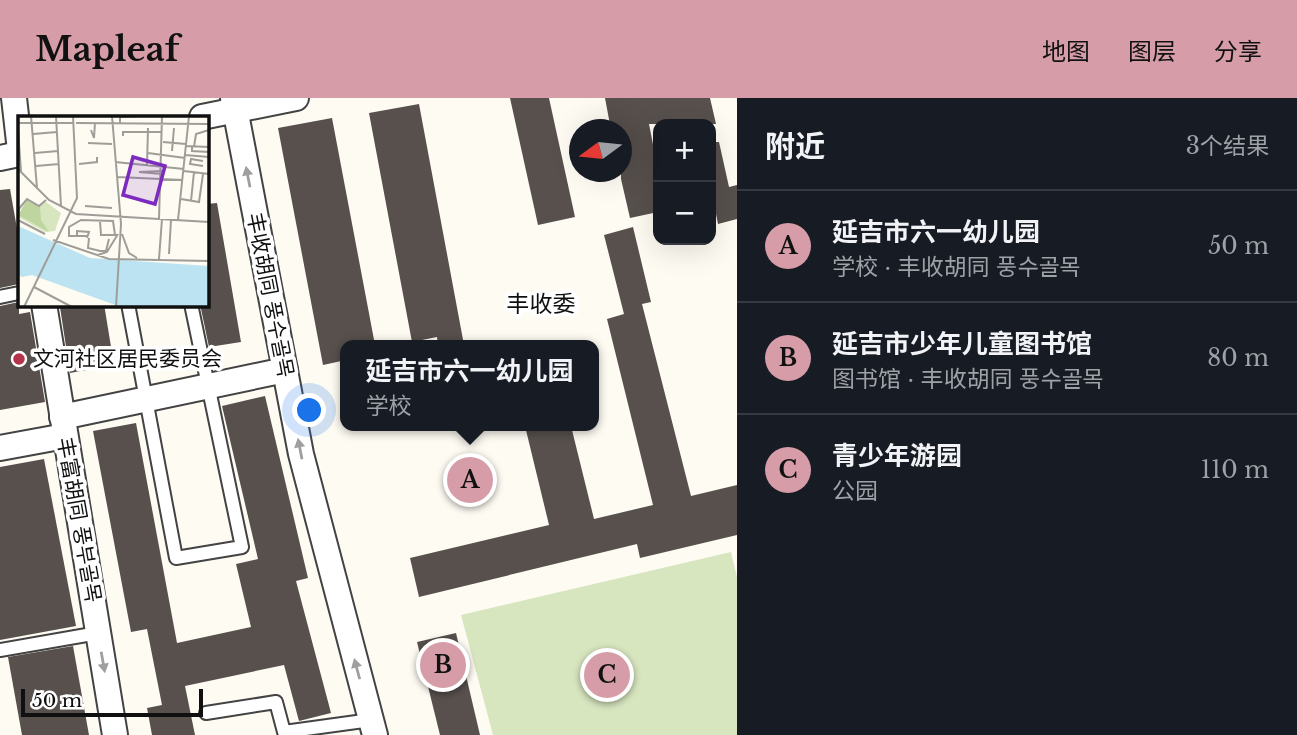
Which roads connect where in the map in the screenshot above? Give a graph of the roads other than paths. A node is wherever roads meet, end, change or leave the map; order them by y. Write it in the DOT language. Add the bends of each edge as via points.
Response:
graph roads {
  1 [pos="13,98"];
  2 [pos="296,98"];
  3 [pos="234,104"];
  4 [pos="204,116"];
  5 [pos="18,135"];
  6 [pos="18,154"];
  7 [pos="0,158"];
  8 [pos="18,293"];
  9 [pos="0,297"];
  10 [pos="44,306"];
  11 [pos="128,306"];
  12 [pos="191,306"];
  13 [pos="285,370"];
  14 [pos="206,387"];
  15 [pos="144,400"];
  16 [pos="63,427"];
  17 [pos="0,448"];
  18 [pos="98,633"];
  19 [pos="0,650"];
  20 [pos="206,713"];
  21 [pos="373,727"];
  22 [pos="115,735"];
  1 -- 5 [label="street"];
  2 -- 3 [label="street"];
  3 -- 4 [label="street"];
  13 -- 3 [label="street, 丰收胡同 풍수골목, one-way"];
  6 -- 7 [label="street"];
  8 -- 9 [label="lane"];
  10 -- 16 [label="street, 丰富胡同 풍부골목"];
  11 -- 15 [label="lane"];
  12 -- 14 [label="lane"];
  13 -- 14 [label="street"];
  21 -- 13 [label="street, 丰收胡同 풍수골목, one-way" via="315,515"];
  14 -- 15 [label="street"];
  14 -- 15 [label="lane" via="242,547 176,558"];
  15 -- 16 [label="street"];
  16 -- 17 [label="street"];
  16 -- 18 [label="street, 丰富胡同 풍부골목"];
  18 -- 19 [label="lane"];
  18 -- 22 [label="street, 丰富胡同 풍부골목, one-way"];
  20 -- 21 [label="lane" via="276,702 284,732"];
}
